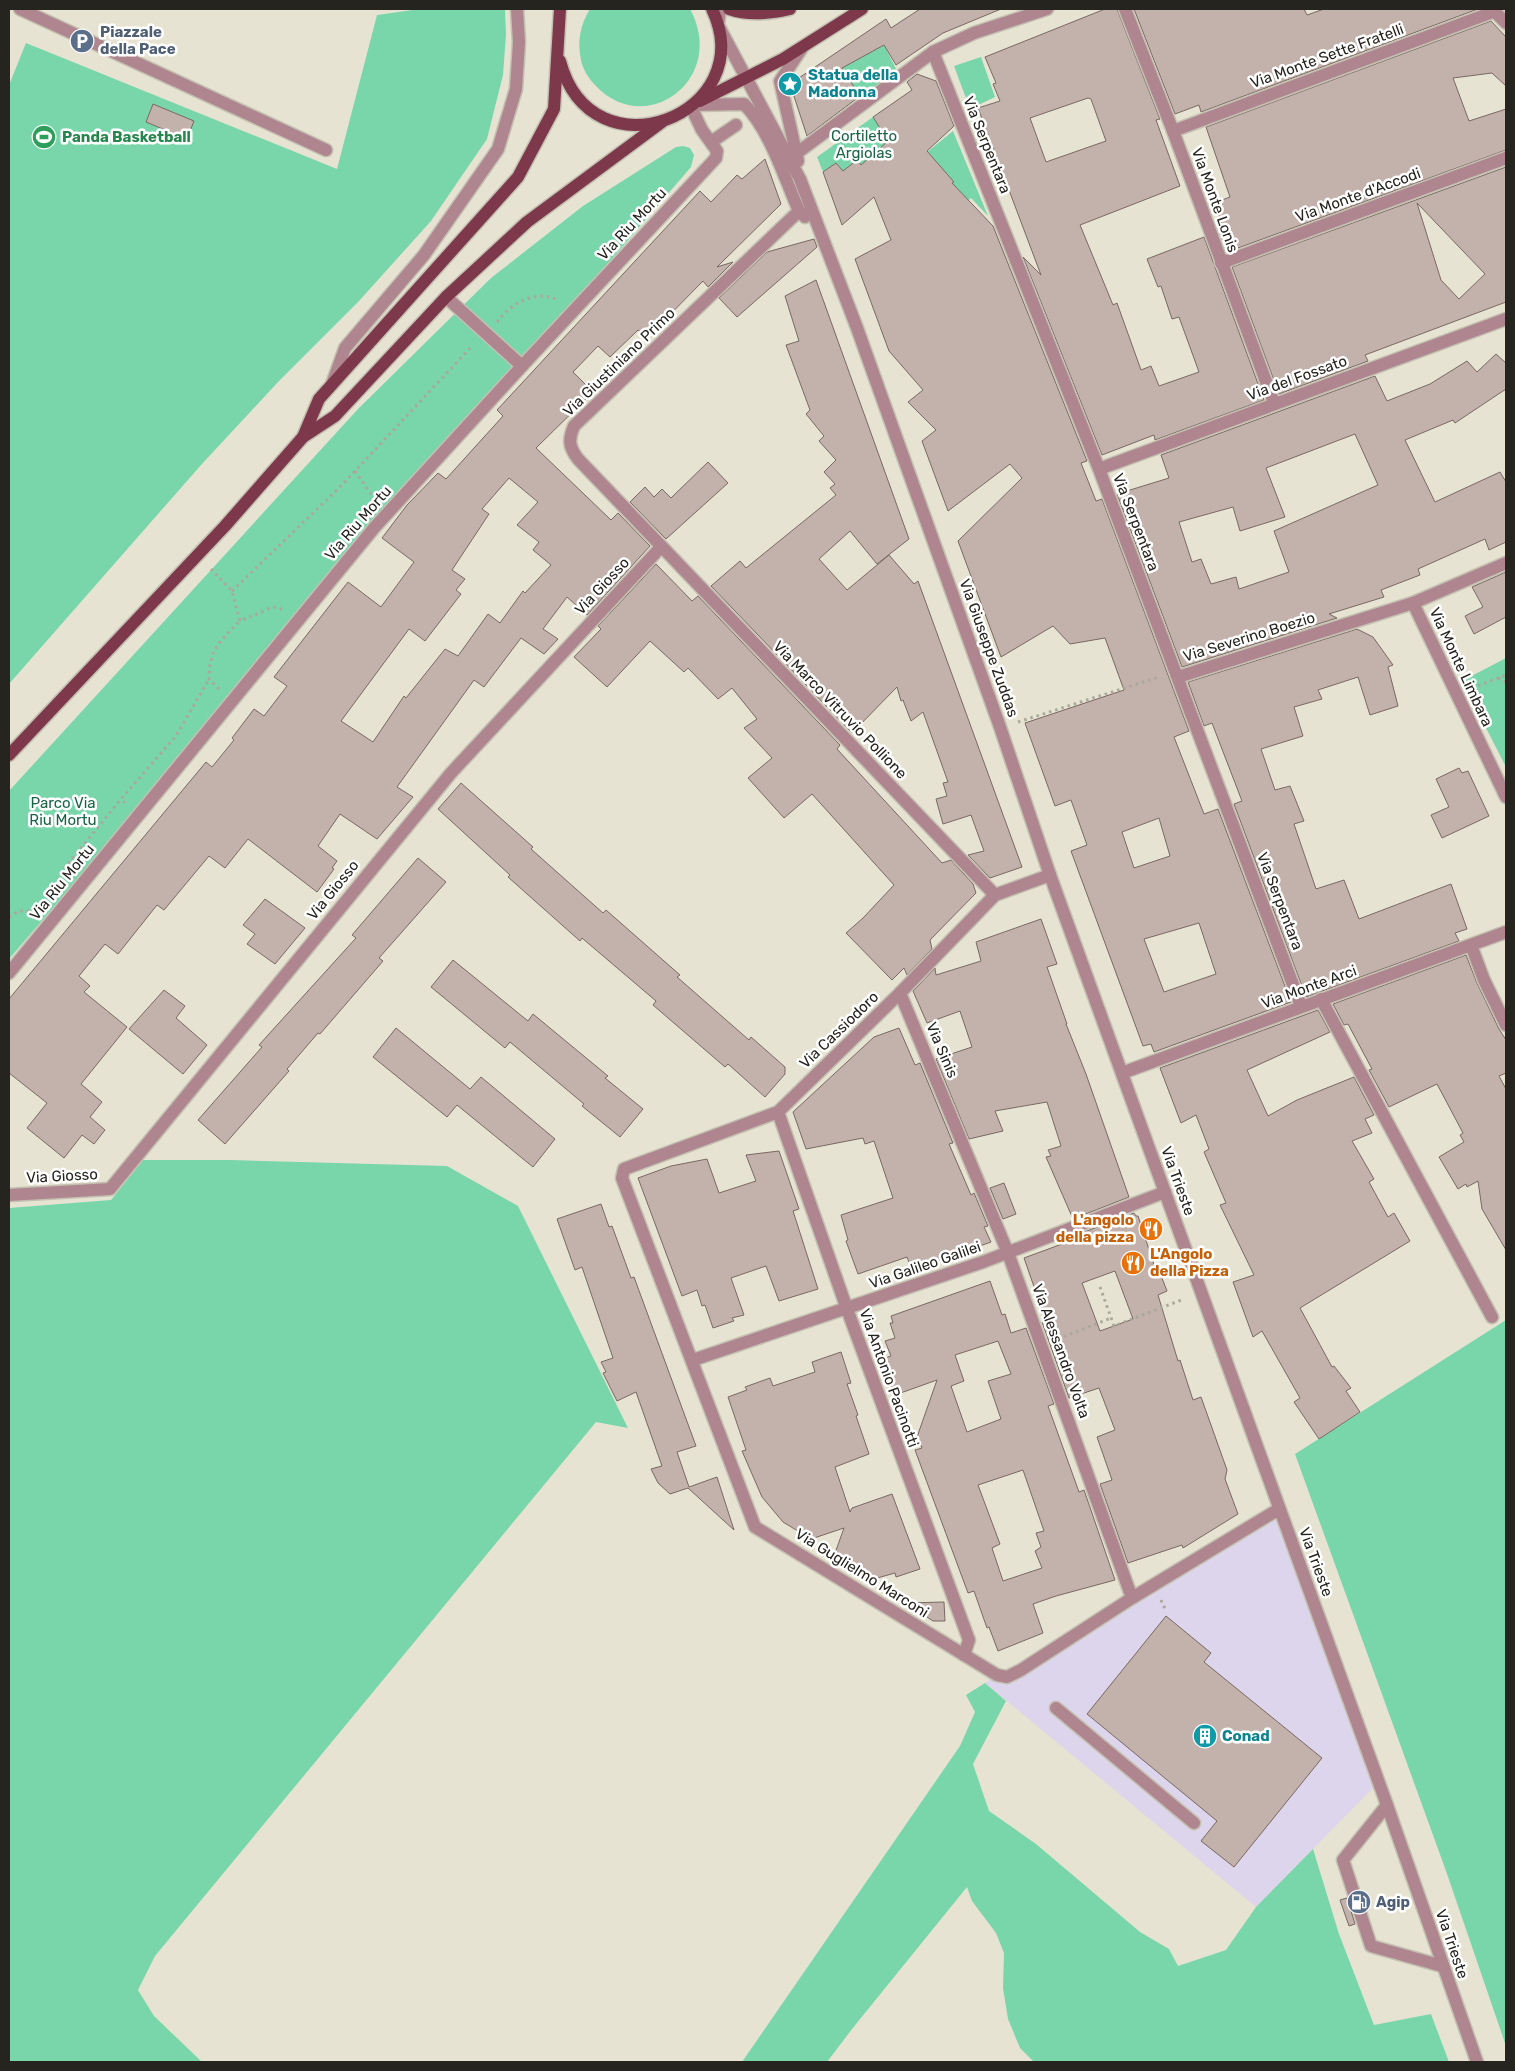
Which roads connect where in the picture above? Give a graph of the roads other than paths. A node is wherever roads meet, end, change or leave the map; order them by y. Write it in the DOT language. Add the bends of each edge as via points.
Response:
graph roads {
  1 [pos="20,9"];
  2 [pos="517,9"];
  3 [pos="560,9"];
  4 [pos="566,9"];
  5 [pos="712,9"];
  6 [pos="720,9"];
  7 [pos="729,9"];
  8 [pos="789,9"];
  9 [pos="862,9"];
  10 [pos="1047,9"];
  11 [pos="1125,9"];
  12 [pos="1492,10"];
  13 [pos="1506,23"];
  14 [pos="718,24"];
  15 [pos="558,43"];
  16 [pos="804,46"];
  17 [pos="933,52"];
  18 [pos="746,76"];
  19 [pos="692,106"];
  20 [pos="662,122"];
  21 [pos="736,125"];
  22 [pos="1173,131"];
  23 [pos="711,142"];
  24 [pos="326,150"];
  25 [pos="798,154"];
  26 [pos="1506,158"];
  27 [pos="800,180"];
  28 [pos="800,211"];
  29 [pos="821,235"];
  30 [pos="1221,263"];
  31 [pos="446,297"];
  32 [pos="1506,319"];
  33 [pos="522,366"];
  34 [pos="332,384"];
  35 [pos="1274,403"];
  36 [pos="303,437"];
  37 [pos="1099,469"];
  38 [pos="661,547"];
  39 [pos="1506,562"];
  40 [pos="1413,603"];
  41 [pos="1178,677"];
  42 [pos="9,755"];
  43 [pos="1506,797"];
  44 [pos="1050,875"];
  45 [pos="995,895"];
  46 [pos="1506,932"];
  47 [pos="1471,945"];
  48 [pos="9,973"];
  49 [pos="900,993"];
  50 [pos="1321,999"];
  51 [pos="1302,1006"];
  52 [pos="1506,1025"];
  53 [pos="1122,1073"];
  54 [pos="778,1112"];
  55 [pos="953,1118"];
  56 [pos="624,1169"];
  57 [pos="1165,1192"];
  58 [pos="9,1195"];
  59 [pos="1008,1253"];
  60 [pos="846,1309"];
  61 [pos="1492,1317"];
  62 [pos="693,1360"];
  63 [pos="1279,1509"];
  64 [pos="1132,1598"];
  65 [pos="964,1655"];
  66 [pos="1056,1708"];
  67 [pos="1387,1805"];
  68 [pos="1194,1824"];
  69 [pos="1442,1966"];
  70 [pos="1477,2062"];
  1 -- 24 [label="street"];
  2 -- 34 [label="street" via="516,89 498,149 424,255 345,348"];
  3 -- 15 [label="main road"];
  4 -- 15 [label="main road"];
  5 -- 14 [label="main road"];
  6 -- 14 [label="street"];
  7 -- 8 [label="main road" via="758,14"];
  9 -- 16 [label="main road"];
  10 -- 17 [label="street" via="974,33"];
  11 -- 22 [label="street, Via Monte Lonis"];
  12 -- 13 [label="street"];
  12 -- 22 [label="street, Via Monte Sette Fratelli"];
  14 -- 18 [label="street"];
  14 -- 19 [label="main road" via="718,65 711,83"];
  15 -- 20 [label="main road" via="568,84 590,109 620,124 641,126"];
  15 -- 34 [label="main road" via="554,109 518,178"];
  16 -- 18 [label="main road"];
  16 -- 25 [label="street, Via Giuseppe Zuddas" via="780,81"];
  17 -- 25 [label="street"];
  17 -- 37 [label="street, Via Serpentara"];
  18 -- 19 [label="main road"];
  18 -- 27 [label="street, Via Giuseppe Zuddas"];
  19 -- 20 [label="main road"];
  19 -- 23 [label="street"];
  19 -- 28 [label="street, Via Giuseppe Zuddas" via="744,104 749,108"];
  20 -- 31 [label="main road" via="527,222"];
  21 -- 23 [label="street"];
  22 -- 30 [label="street, Via Monte Lonis"];
  23 -- 33 [label="street, Via Riu Mortu" via="717,150 716,158"];
  25 -- 27 [label="street, Via Giuseppe Zuddas"];
  26 -- 30 [label="street, Via Monte d'Accodi"];
  27 -- 29 [label="street, Via Giuseppe Zuddas"];
  28 -- 29 [label="street, Via Giuseppe Zuddas"];
  28 -- 38 [label="street, Via Giustiniano Primo" via="574,426 571,433 571,449 578,460"];
  29 -- 44 [label="street, Via Giuseppe Zuddas" via="858,328"];
  30 -- 35 [label="street, Via Monte Lonis"];
  31 -- 33 [label="street"];
  31 -- 36 [label="main road" via="335,416"];
  32 -- 35 [label="street, Via del Fossato"];
  33 -- 48 [label="street, Via Riu Mortu" via="386,515"];
  34 -- 36 [label="main road" via="320,399"];
  35 -- 37 [label="street, Via del Fossato"];
  36 -- 42 [label="main road" via="225,526"];
  37 -- 41 [label="street, Via Serpentara"];
  38 -- 45 [label="street, Via Marco Vitruvio Pollione"];
  38 -- 58 [label="street, Via Giosso" via="451,773 110,1190"];
  39 -- 40 [label="street, Via Severino Boezio"];
  40 -- 41 [label="street, Via Severino Boezio"];
  40 -- 43 [label="street, Via Monte Limbara"];
  41 -- 51 [label="street, Via Serpentara"];
  44 -- 45 [label="street, Via Cassiodoro"];
  44 -- 53 [label="street, Via Giuseppe Zuddas"];
  45 -- 49 [label="street, Via Cassiodoro"];
  46 -- 47 [label="street, Via Monte Arci"];
  47 -- 50 [label="street, Via Monte Arci"];
  47 -- 52 [label="street"];
  49 -- 54 [label="street, Via Cassiodoro"];
  49 -- 55 [label="street, Via Sinis"];
  50 -- 51 [label="street, Via Monte Arci"];
  50 -- 61 [label="street"];
  51 -- 53 [label="street, Via Monte Arci"];
  53 -- 57 [label="street, Via Trieste"];
  54 -- 56 [label="street, Via Cassiodoro"];
  54 -- 60 [label="street, Via Antonio Pacinotti"];
  55 -- 59 [label="street, Via Alessandro Volta"];
  56 -- 62 [label="street, Via Guglielmo Marconi" via="622,1178"];
  57 -- 59 [label="street, Via Galileo Galilei"];
  57 -- 63 [label="street, Via Trieste"];
  59 -- 60 [label="street, Via Galileo Galilei"];
  59 -- 64 [label="street, Via Alessandro Volta"];
  60 -- 62 [label="street, Via Galileo Galilei"];
  60 -- 65 [label="street, Via Antonio Pacinotti" via="968,1640"];
  62 -- 65 [label="street, Via Guglielmo Marconi" via="756,1527"];
  63 -- 64 [label="street, Via Guglielmo Marconi"];
  63 -- 67 [label="street, Via Trieste"];
  64 -- 65 [label="street, Via Guglielmo Marconi" via="1007,1677"];
  66 -- 68 [label="street"];
  67 -- 69 [label="street, Via Trieste"];
  67 -- 69 [label="street" via="1343,1860 1371,1946"];
  69 -- 70 [label="street, Via Trieste"];
}
